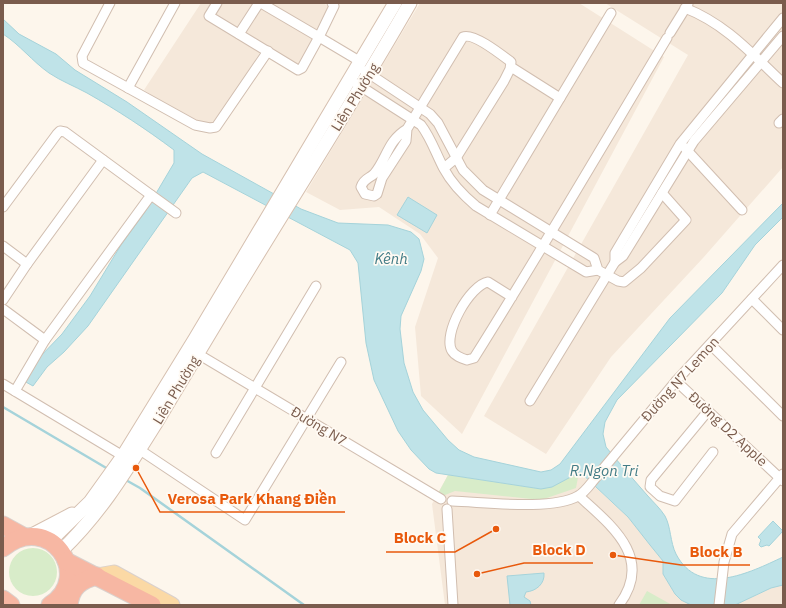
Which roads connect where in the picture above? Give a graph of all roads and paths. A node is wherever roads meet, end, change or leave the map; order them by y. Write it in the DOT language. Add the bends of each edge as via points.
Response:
graph roads {
  1 [pos="110,3"];
  2 [pos="175,3"];
  3 [pos="217,3"];
  4 [pos="260,3"];
  5 [pos="332,3"];
  6 [pos="395,3"];
  7 [pos="410,3"];
  8 [pos="687,5"];
  9 [pos="610,13"];
  10 [pos="783,18"];
  11 [pos="239,34"];
  12 [pos="783,36"];
  13 [pos="319,37"];
  14 [pos="268,51"];
  15 [pos="754,54"];
  16 [pos="761,62"];
  17 [pos="359,64"];
  18 [pos="511,67"];
  19 [pos="370,74"];
  20 [pos="356,83"];
  21 [pos="783,83"];
  22 [pos="128,88"];
  23 [pos="560,98"];
  24 [pos="420,106"];
  25 [pos="413,119"];
  26 [pos="406,129"];
  27 [pos="680,144"];
  28 [pos="688,151"];
  29 [pos="456,158"];
  30 [pos="103,160"];
  31 [pos="444,168"];
  32 [pos="662,193"];
  33 [pos="152,196"];
  34 [pos="499,201"];
  35 [pos="3,207"];
  36 [pos="742,210"];
  37 [pos="172,211"];
  38 [pos="490,215"];
  39 [pos="274,217"];
  40 [pos="551,232"];
  41 [pos="3,246"];
  42 [pos="542,246"];
  43 [pos="615,262"];
  44 [pos="27,264"];
  45 [pos="783,265"];
  46 [pos="598,270"];
  47 [pos="607,275"];
  48 [pos="316,286"];
  49 [pos="512,297"];
  50 [pos="3,300"];
  51 [pos="752,300"];
  52 [pos="3,309"];
  53 [pos="783,330"];
  54 [pos="46,340"];
  55 [pos="710,345"];
  56 [pos="198,354"];
  57 [pos="341,362"];
  58 [pos="676,381"];
  59 [pos="3,384"];
  60 [pos="254,388"];
  61 [pos="14,391"];
  62 [pos="530,401"];
  63 [pos="708,411"];
  64 [pos="783,416"];
  65 [pos="308,419"];
  66 [pos="140,450"];
  67 [pos="713,452"];
  68 [pos="216,453"];
  69 [pos="128,458"];
  70 [pos="782,478"];
  71 [pos="112,482"];
  72 [pos="579,496"];
  73 [pos="441,498"];
  74 [pos="452,501"];
  75 [pos="90,502"];
  76 [pos="447,509"];
  77 [pos="15,534"];
  78 [pos="3,548"];
  79 [pos="63,554"];
  80 [pos="97,576"];
  81 [pos="50,605"];
  82 [pos="60,605"];
  83 [pos="69,605"];
  84 [pos="152,605"];
  85 [pos="172,605"];
  86 [pos="453,605"];
  87 [pos="619,605"];
  88 [pos="719,605"];
  1 -- 22 [label="street" via="81,60 83,64"];
  2 -- 22 [label="street"];
  3 -- 11 [label="street" via="209,16"];
  4 -- 11 [label="street"];
  4 -- 13 [label="street"];
  5 -- 13 [label="street" via="334,6"];
  6 -- 17 [label="street, Liên Phường"];
  7 -- 19 [label="street, Liên Phường"];
  8 -- 15 [label="street" via="718,23"];
  8 -- 40 [label="street"];
  9 -- 23 [label="street"];
  10 -- 15 [label="street"];
  11 -- 14 [label="street"];
  12 -- 16 [label="street"];
  13 -- 14 [label="street" via="299,70"];
  13 -- 17 [label="street"];
  14 -- 22 [label="street" via="214,128 195,125"];
  15 -- 16 [label="street"];
  15 -- 27 [label="street"];
  16 -- 21 [label="street"];
  16 -- 28 [label="street"];
  17 -- 19 [label="street"];
  17 -- 20 [label="street, Liên Phường"];
  18 -- 23 [label="street"];
  18 -- 24 [label="street" via="511,62 497,52 466,35"];
  18 -- 29 [label="street"];
  19 -- 20 [label="street, Liên Phường"];
  19 -- 24 [label="street"];
  20 -- 25 [label="street"];
  20 -- 39 [label="street, Liên Phường"];
  23 -- 34 [label="street"];
  24 -- 25 [label="street"];
  24 -- 29 [label="street" via="438,123"];
  25 -- 26 [label="street"];
  25 -- 31 [label="street" via="427,133"];
  26 -- 26 [label="street" via="397,135 374,173 362,182 365,194 378,194 382,178 406,141"];
  27 -- 28 [label="street"];
  27 -- 43 [label="street" via="615,252"];
  28 -- 32 [label="street"];
  28 -- 36 [label="street"];
  29 -- 31 [label="street"];
  29 -- 34 [label="street" via="472,181"];
  30 -- 33 [label="street"];
  30 -- 35 [label="street" via="60,131"];
  30 -- 44 [label="street"];
  31 -- 38 [label="street" via="461,193"];
  32 -- 43 [label="street" via="623,256"];
  32 -- 47 [label="street" via="686,220 630,279 618,281"];
  33 -- 37 [label="street"];
  33 -- 54 [label="street"];
  34 -- 38 [label="street"];
  34 -- 40 [label="street"];
  38 -- 42 [label="street"];
  39 -- 56 [label="street, Liên Phường"];
  39 -- 69 [label="street, Liên Phường" via="195,340"];
  40 -- 42 [label="street"];
  40 -- 46 [label="street" via="594,258"];
  41 -- 44 [label="street"];
  42 -- 46 [label="street" via="586,272"];
  42 -- 49 [label="street"];
  43 -- 47 [label="street"];
  44 -- 50 [label="street"];
  45 -- 51 [label="street, Đường N7 Lemon"];
  46 -- 47 [label="street"];
  47 -- 62 [label="street"];
  48 -- 60 [label="street"];
  49 -- 49 [label="street" via="474,358 467,360 457,356 449,344 454,322 472,290 483,282 488,282"];
  51 -- 53 [label="street"];
  51 -- 55 [label="street, Đường N7 Lemon"];
  52 -- 54 [label="street"];
  54 -- 61 [label="street"];
  55 -- 58 [label="street, Đường N7 Lemon"];
  55 -- 64 [label="street"];
  56 -- 60 [label="street, Đường N7"];
  56 -- 66 [label="street, Liên Phường"];
  57 -- 65 [label="street"];
  58 -- 63 [label="street, Đường D2 Apple"];
  58 -- 72 [label="street, Đường N7 Lemon"];
  59 -- 61 [label="street"];
  60 -- 65 [label="street, Đường N7"];
  60 -- 68 [label="street"];
  61 -- 69 [label="street"];
  63 -- 67 [label="street" via="651,480 650,487 660,496 675,501"];
  63 -- 70 [label="street, Đường D2 Apple"];
  65 -- 66 [label="street" via="245,520"];
  65 -- 73 [label="street, Đường N7"];
  66 -- 69 [label="street, Liên Phường"];
  69 -- 71 [label="street, Liên Phường"];
  70 -- 88 [label="street" via="732,534 728,543"];
  71 -- 75 [label="street, Liên Phường"];
  71 -- 79 [label="street, Liên Phường" via="101,509"];
  72 -- 74 [label="street" via="549,505"];
  72 -- 87 [label="street" via="616,530 627,550 633,578 629,591"];
  73 -- 74 [label="street" via="448,497"];
  73 -- 76 [label="street" via="441,506"];
  74 -- 76 [label="street" via="451,507"];
  75 -- 77 [label="street" via="72,515"];
  75 -- 79 [label="street, Liên Phường"];
  76 -- 86 [label="street"];
  77 -- 78 [label="highway" via="12,541"];
  77 -- 79 [label="highway"];
  79 -- 80 [label="highway"];
  79 -- 81 [label="highway" via="69,572 67,584 61,595"];
  79 -- 82 [label="highway" via="73,584"];
  80 -- 83 [label="highway" via="78,584"];
  80 -- 84 [label="highway"];
  80 -- 85 [label="main road" via="114,574"];
}
